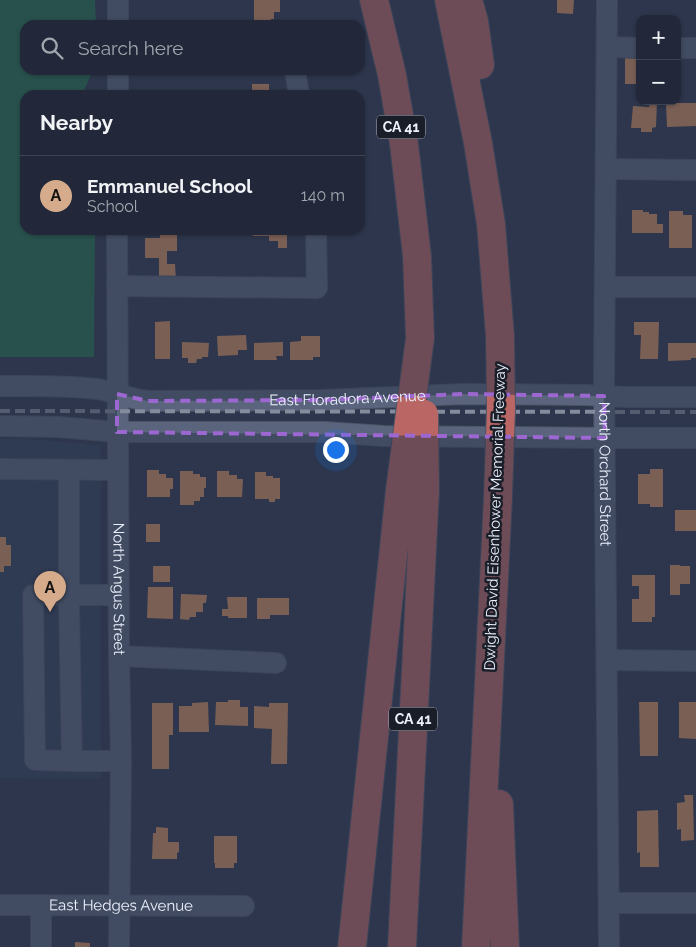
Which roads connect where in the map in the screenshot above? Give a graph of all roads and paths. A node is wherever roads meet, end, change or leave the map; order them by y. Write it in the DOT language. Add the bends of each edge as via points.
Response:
graph roads {
  1 [pos="118,0"];
  2 [pos="374,0"];
  3 [pos="450,0"];
  4 [pos="468,0"];
  5 [pos="607,0"];
  6 [pos="118,20"];
  7 [pos="607,47"];
  8 [pos="636,48"];
  9 [pos="681,48"];
  10 [pos="696,48"];
  11 [pos="118,75"];
  12 [pos="296,75"];
  13 [pos="118,90"];
  14 [pos="298,90"];
  15 [pos="606,169"];
  16 [pos="696,170"];
  17 [pos="491,224"];
  18 [pos="117,235"];
  19 [pos="316,235"];
  20 [pos="117,286"];
  21 [pos="605,287"];
  22 [pos="696,287"];
  23 [pos="0,386"];
  24 [pos="117,394"];
  25 [pos="604,396"];
  26 [pos="696,397"];
  27 [pos="0,426"];
  28 [pos="117,432"];
  29 [pos="604,438"];
  30 [pos="696,438"];
  31 [pos="0,469"];
  32 [pos="69,470"];
  33 [pos="118,470"];
  34 [pos="413,491"];
  35 [pos="494,587"];
  36 [pos="118,595"];
  37 [pos="70,596"];
  38 [pos="119,656"];
  39 [pos="607,660"];
  40 [pos="696,660"];
  41 [pos="276,662"];
  42 [pos="121,760"];
  43 [pos="72,761"];
  44 [pos="498,802"];
  45 [pos="609,903"];
  46 [pos="696,903"];
  47 [pos="0,905"];
  48 [pos="41,905"];
  49 [pos="119,906"];
  50 [pos="244,906"];
  51 [pos="352,946"];
  52 [pos="41,947"];
  53 [pos="119,947"];
  54 [pos="402,947"];
  55 [pos="476,947"];
  56 [pos="496,947"];
  57 [pos="505,947"];
  58 [pos="609,947"];
  1 -- 6 [label="street"];
  2 -- 34 [label="highway, CA 41, bridge" via="404,144 417,256 420,338"];
  3 -- 17 [label="highway, Dwight David Eisenhower Memorial Freeway"];
  4 -- 17 [label="highway" via="482,77"];
  5 -- 7 [label="street, North Orchard Street"];
  7 -- 8 [label="street"];
  7 -- 15 [label="street, North Orchard Street"];
  9 -- 10 [label="street"];
  11 -- 13 [label="street"];
  12 -- 14 [label="street"];
  15 -- 16 [label="street"];
  15 -- 21 [label="street, North Orchard Street"];
  17 -- 35 [label="highway, Dwight David Eisenhower Memorial Freeway, bridge" via="500,336 501,408"];
  18 -- 20 [label="street, North Angus Street"];
  19 -- 20 [label="street" via="317,288"];
  20 -- 24 [label="street, North Angus Street"];
  21 -- 22 [label="street"];
  21 -- 25 [label="street, North Orchard Street"];
  23 -- 24 [label="street, East Floradora Avenue" via="73,387"];
  24 -- 25 [label="street, East Floradora Avenue" via="148,401 323,400 463,394"];
  24 -- 28 [label="street, North Angus Street"];
  25 -- 26 [label="street, East Floradora Avenue"];
  25 -- 29 [label="street, North Orchard Street"];
  27 -- 28 [label="street, East Floradora Avenue"];
  28 -- 29 [label="street, East Floradora Avenue" via="324,432 384,436"];
  28 -- 33 [label="street, North Angus Street"];
  29 -- 30 [label="street, East Floradora Avenue"];
  29 -- 39 [label="street, North Orchard Street"];
  31 -- 32 [label="street"];
  32 -- 33 [label="street"];
  32 -- 37 [label="street"];
  33 -- 36 [label="street, North Angus Street"];
  34 -- 51 [label="highway"];
  34 -- 54 [label="highway, CA 41"];
  35 -- 44 [label="highway"];
  35 -- 55 [label="highway, Dwight David Eisenhower Memorial Freeway"];
  36 -- 37 [label="street"];
  36 -- 38 [label="street, North Angus Street"];
  37 -- 43 [label="street"];
  37 -- 43 [label="street" via="33,595 35,760"];
  38 -- 41 [label="street"];
  38 -- 42 [label="street, North Angus Street"];
  39 -- 40 [label="street"];
  39 -- 45 [label="street, North Orchard Street"];
  42 -- 43 [label="street"];
  42 -- 49 [label="street, North Angus Street"];
  44 -- 56 [label="highway"];
  44 -- 57 [label="highway"];
  45 -- 46 [label="street"];
  45 -- 58 [label="street, North Orchard Street"];
  47 -- 48 [label="street, East Hedges Avenue"];
  48 -- 49 [label="street, East Hedges Avenue"];
  48 -- 52 [label="street"];
  49 -- 50 [label="street, East Hedges Avenue"];
  49 -- 53 [label="street, North Angus Street"];
}
